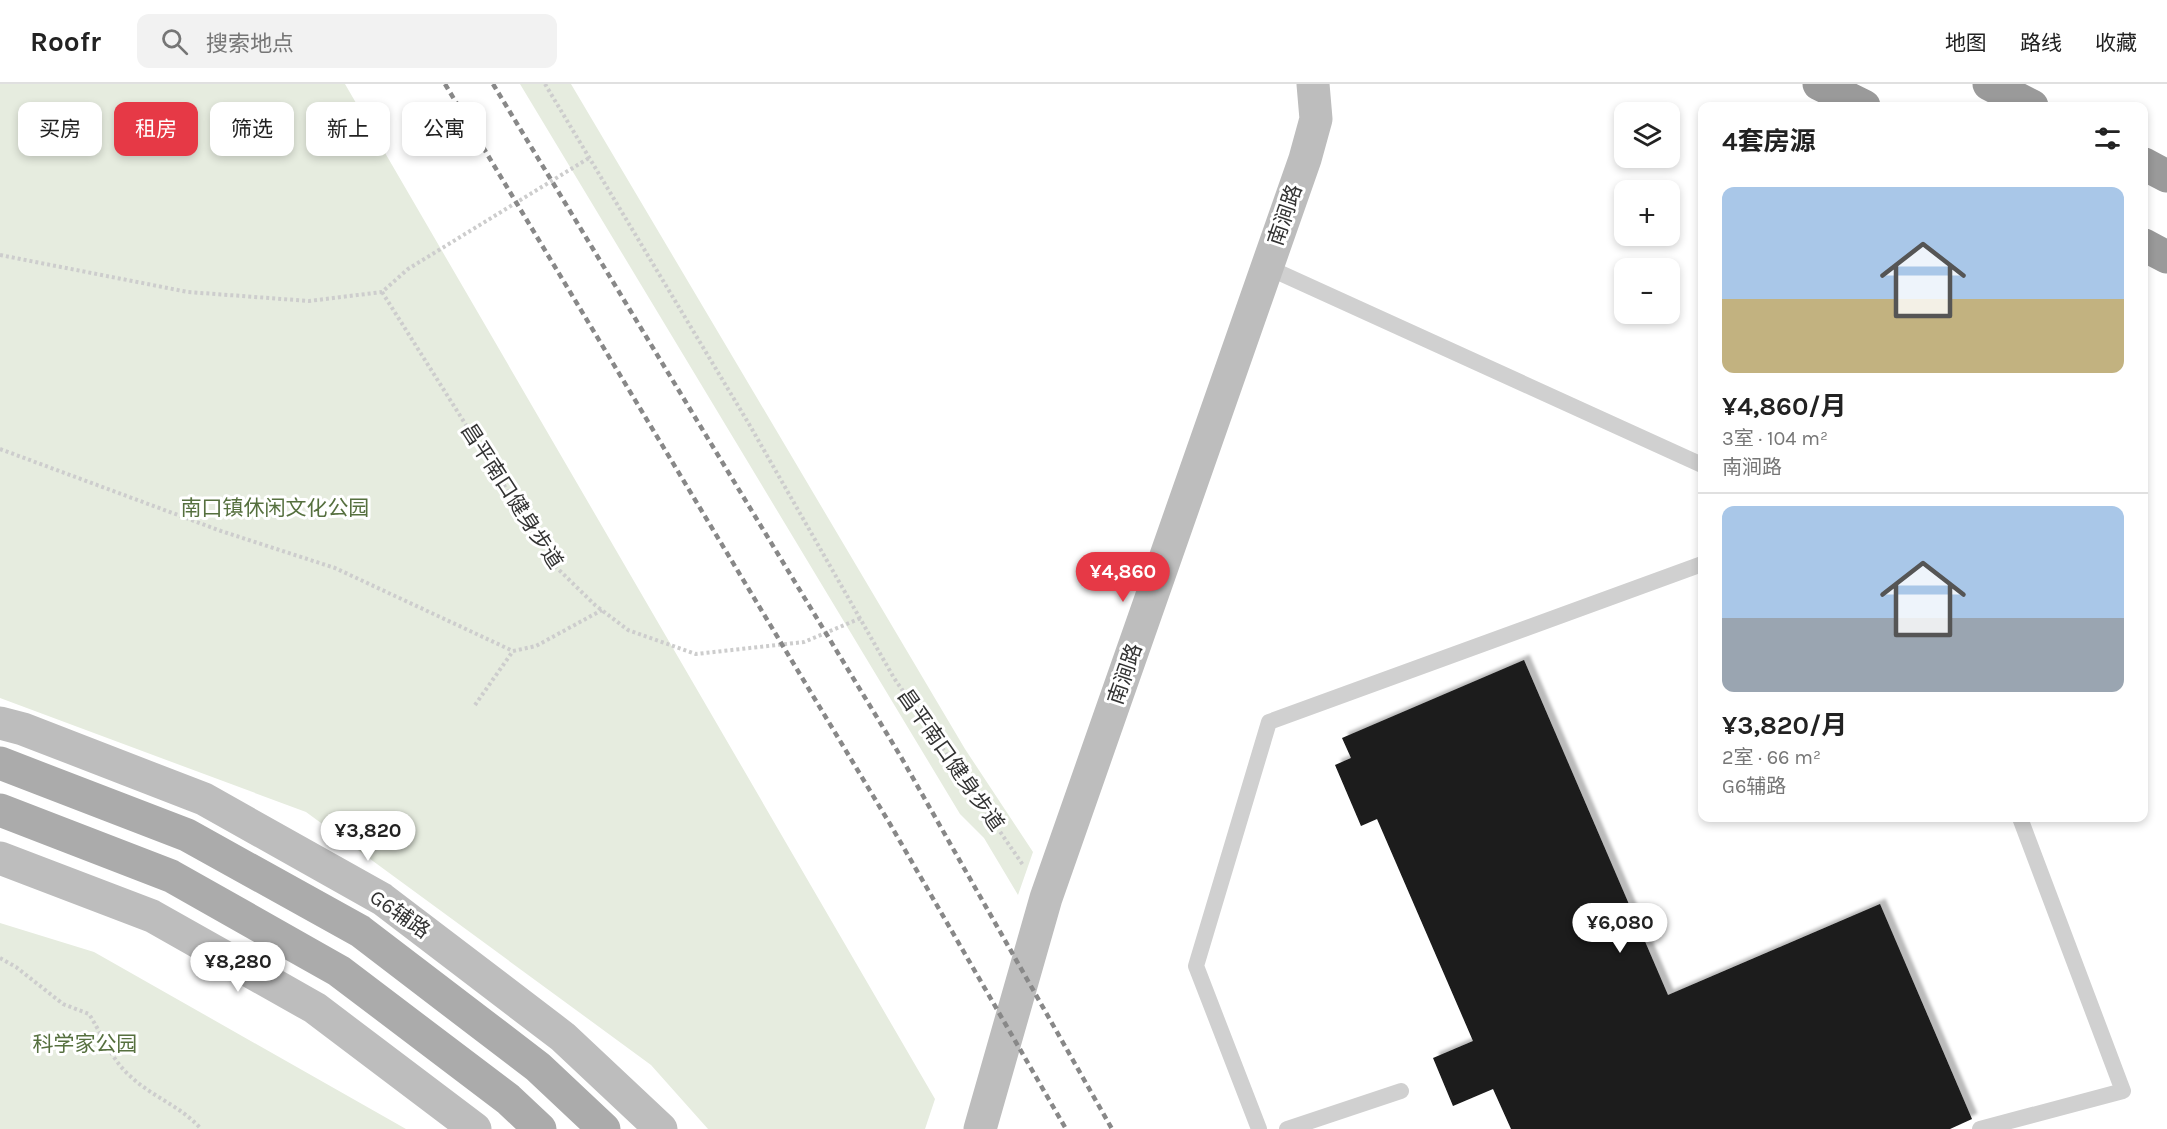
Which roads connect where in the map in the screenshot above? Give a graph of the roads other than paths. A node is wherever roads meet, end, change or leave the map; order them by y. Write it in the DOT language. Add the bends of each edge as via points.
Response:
graph roads {
  1 [pos="1313,84"];
  2 [pos="1819,84"];
  3 [pos="1989,84"];
  4 [pos="1856,102"];
  5 [pos="2024,102"];
  6 [pos="2148,166"];
  7 [pos="2167,176"];
  8 [pos="2148,247"];
  9 [pos="2167,257"];
  10 [pos="1267,267"];
  11 [pos="1698,463"];
  12 [pos="1698,565"];
  13 [pos="0,723"];
  14 [pos="0,763"];
  15 [pos="0,810"];
  16 [pos="2022,822"];
  17 [pos="0,858"];
  18 [pos="1401,1091"];
  19 [pos="475,1129"];
  20 [pos="540,1129"];
  21 [pos="604,1129"];
  22 [pos="661,1129"];
  23 [pos="980,1129"];
  24 [pos="1259,1129"];
  25 [pos="1287,1129"];
  26 [pos="1980,1129"];
  1 -- 10 [label="street, 南涧路" via="1316,119"];
  2 -- 4 [label="highway"];
  3 -- 5 [label="highway"];
  6 -- 7 [label="highway"];
  8 -- 9 [label="highway"];
  10 -- 11 [label="lane"];
  10 -- 23 [label="street, 南涧路" via="1046,898"];
  12 -- 24 [label="lane" via="1269,722 1196,966"];
  13 -- 22 [label="street, G6辅路" via="204,799 382,899 563,1037"];
  14 -- 21 [label="main road, G6辅路" via="187,835 360,931 538,1067"];
  15 -- 20 [label="main road" via="171,876 339,971 508,1099"];
  16 -- 26 [label="lane" via="2123,1091"];
  17 -- 19 [label="street" via="152,916 315,1008"];
  18 -- 25 [label="lane"];
}
